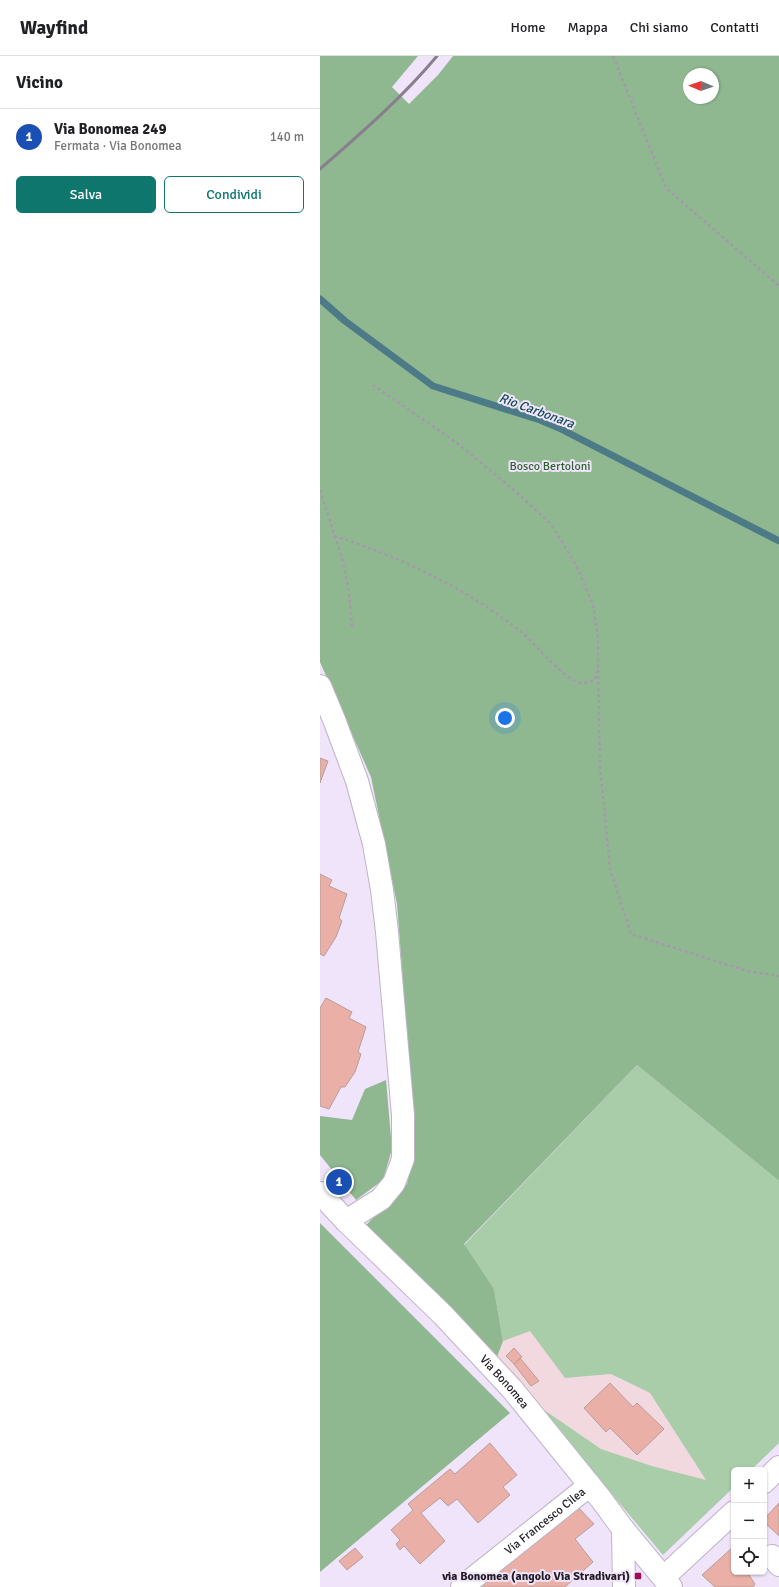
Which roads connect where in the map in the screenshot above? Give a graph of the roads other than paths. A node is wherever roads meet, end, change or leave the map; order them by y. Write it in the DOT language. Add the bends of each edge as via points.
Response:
graph roads {
  1 [pos="320,686"];
  2 [pos="320,1193"];
  3 [pos="346,1221"];
  4 [pos="779,1467"];
  5 [pos="767,1479"];
  6 [pos="590,1485"];
  7 [pos="731,1515"];
  8 [pos="623,1529"];
  9 [pos="668,1582"];
  10 [pos="462,1587"];
  11 [pos="624,1587"];
  1 -- 3 [label="street" via="357,781 374,844 382,890 403,1114 403,1159 394,1183 381,1199"];
  2 -- 3 [label="street, Via Bonomea"];
  3 -- 6 [label="street, Via Bonomea" via="443,1315 512,1389"];
  4 -- 5 [label="street"];
  6 -- 8 [label="street, Via Bonomea"];
  6 -- 10 [label="street, Via Francesco Cilea"];
  7 -- 9 [label="street"];
  8 -- 9 [label="street, Via Bonomea"];
  8 -- 11 [label="street"];
}
